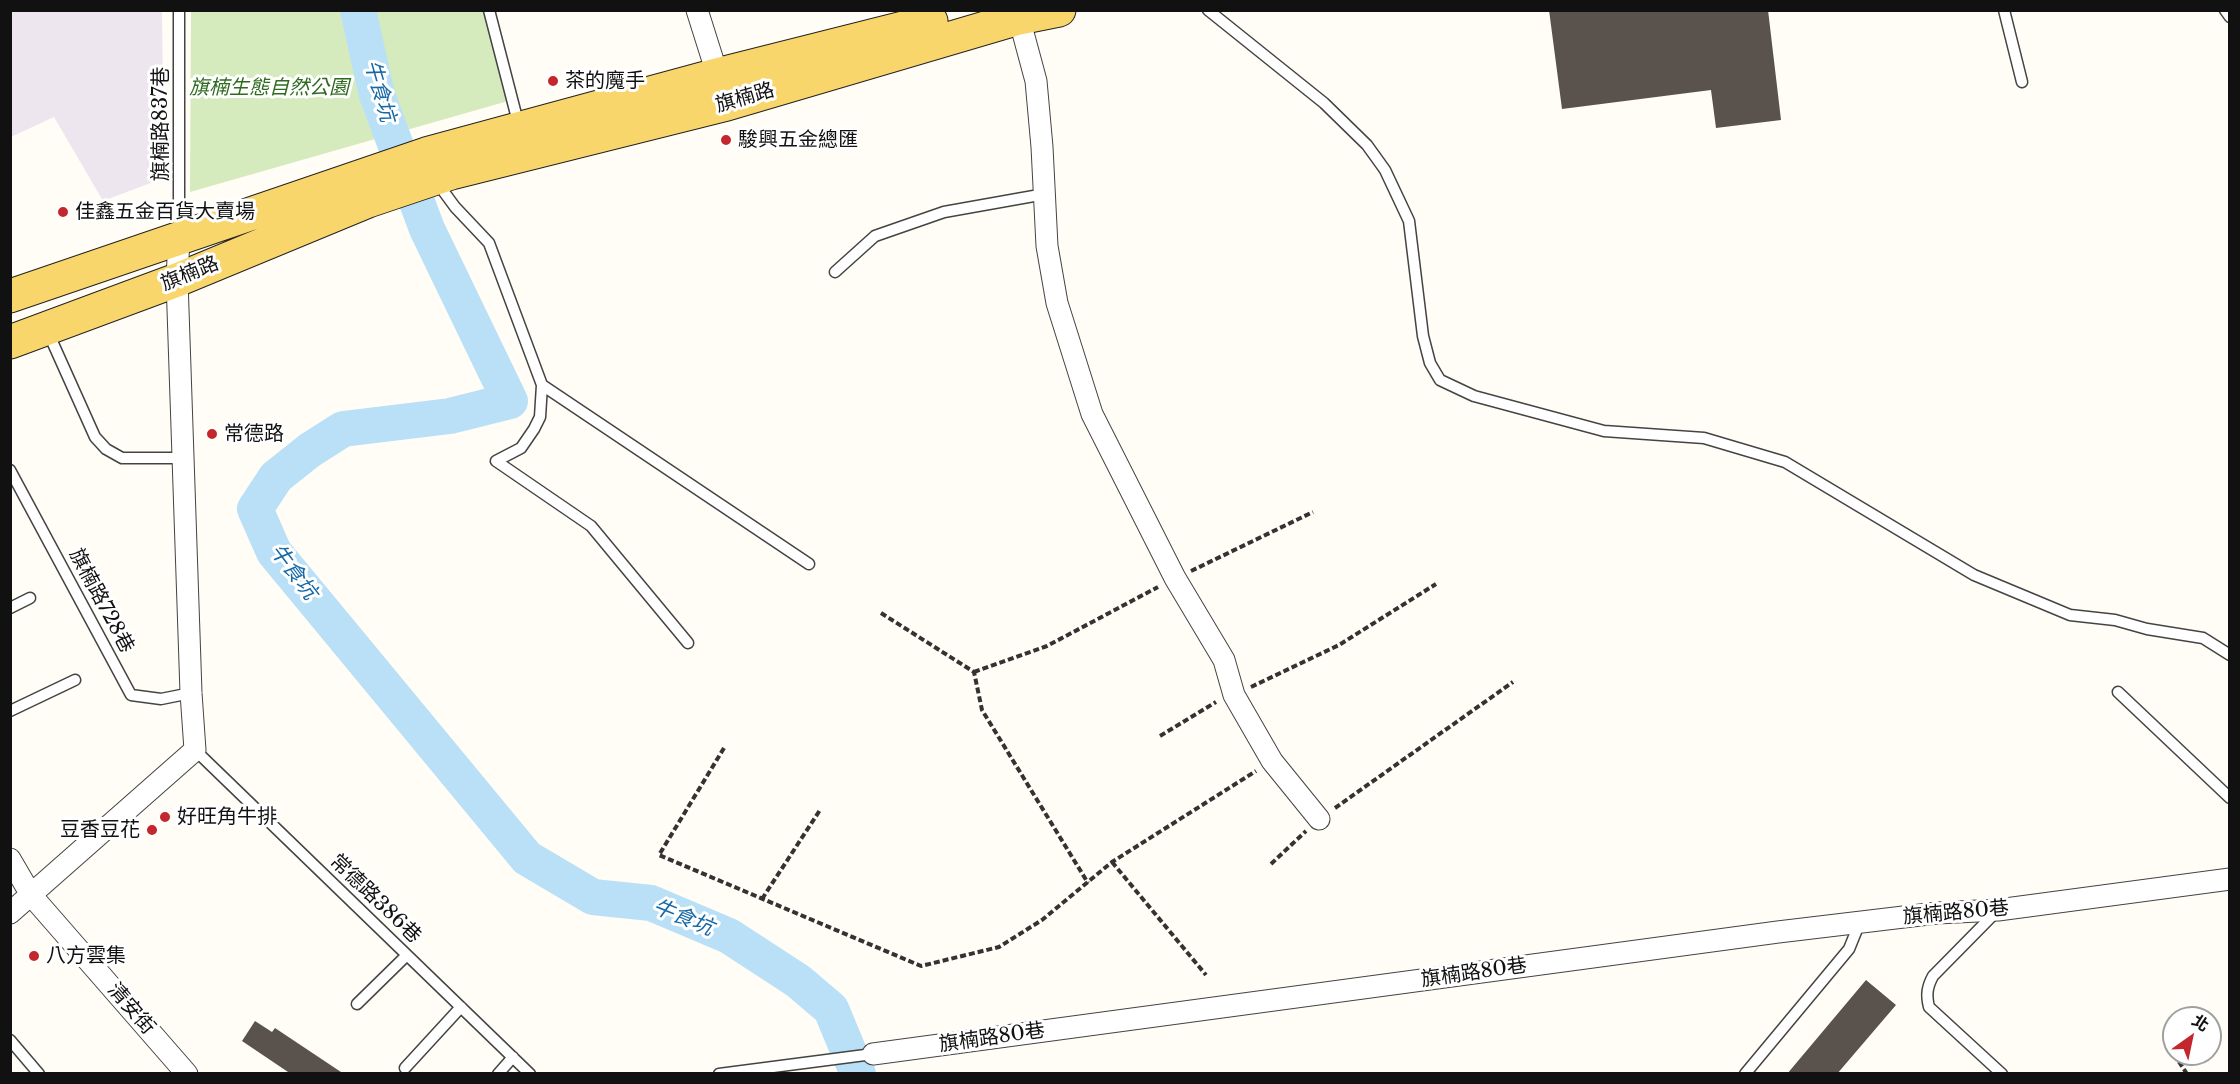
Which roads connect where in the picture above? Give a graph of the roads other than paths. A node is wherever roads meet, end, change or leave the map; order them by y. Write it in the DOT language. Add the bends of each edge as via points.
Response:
graph roads {
  1 [pos="179,10"];
  2 [pos="489,10"];
  3 [pos="697,10"];
  4 [pos="974,10"];
  5 [pos="1059,10"];
  6 [pos="1208,10"];
  7 [pos="2004,10"];
  8 [pos="2224,10"];
  9 [pos="2229,17"];
  10 [pos="1019,18"];
  11 [pos="2022,82"];
  12 [pos="722,89"];
  13 [pos="520,129"];
  14 [pos="435,169"];
  15 [pos="366,188"];
  16 [pos="1045,194"];
  17 [pos="179,237"];
  18 [pos="835,272"];
  19 [pos="177,280"];
  20 [pos="10,296"];
  21 [pos="46,329"];
  22 [pos="10,342"];
  23 [pos="542,385"];
  24 [pos="183,458"];
  25 [pos="10,470"];
  26 [pos="809,564"];
  27 [pos="30,598"];
  28 [pos="10,608"];
  29 [pos="688,643"];
  30 [pos="2229,655"];
  31 [pos="75,680"];
  32 [pos="2118,692"];
  33 [pos="191,693"];
  34 [pos="10,711"];
  35 [pos="195,750"];
  36 [pos="2229,798"];
  37 [pos="1319,819"];
  38 [pos="10,859"];
  39 [pos="2229,879"];
  40 [pos="31,895"];
  41 [pos="1998,910"];
  42 [pos="10,913"];
  43 [pos="1860,922"];
  44 [pos="406,955"];
  45 [pos="357,1004"];
  46 [pos="461,1007"];
  47 [pos="10,1040"];
  48 [pos="873,1054"];
  49 [pos="513,1057"];
  50 [pos="405,1068"];
  51 [pos="39,1074"];
  52 [pos="187,1074"];
  53 [pos="498,1074"];
  54 [pos="530,1074"];
  55 [pos="719,1074"];
  56 [pos="1745,1074"];
  57 [pos="2002,1074"];
  1 -- 17 [label="lane, 旗楠路837巷"];
  2 -- 13 [label="lane"];
  3 -- 12 [label="street"];
  4 -- 12 [label="main road, 旗楠路"];
  5 -- 10 [label="main road, 旗楠路"];
  6 -- 30 [label="lane" via="1324,103 1368,145 1385,170 1409,221 1423,336 1430,363 1440,380 1474,396 1604,431 1704,438 1785,462 1974,574 2070,615 2203,638"];
  7 -- 11 [label="lane"];
  8 -- 9 [label="lane"];
  10 -- 12 [label="main road, 旗楠路"];
  10 -- 16 [label="street" via="1036,81"];
  12 -- 13 [label="main road, 旗楠路"];
  12 -- 14 [label="main road, 旗楠路"];
  13 -- 14 [label="main road, 旗楠路"];
  14 -- 15 [label="main road"];
  14 -- 23 [label="lane" via="454,207 489,243"];
  15 -- 17 [label="main road, 旗楠路"];
  15 -- 19 [label="main road, 旗楠路"];
  16 -- 18 [label="lane" via="944,212 874,236"];
  16 -- 37 [label="street" via="1047,246 1058,303 1092,414 1175,578 1224,660 1234,695 1272,761"];
  17 -- 19 [label="street"];
  17 -- 20 [label="main road, 旗楠路"];
  19 -- 21 [label="main road, 旗楠路"];
  19 -- 24 [label="street"];
  21 -- 22 [label="main road, 旗楠路"];
  21 -- 24 [label="lane" via="95,437 106,448 122,458"];
  23 -- 26 [label="lane"];
  23 -- 29 [label="lane" via="540,417 534,429 521,448 496,461 591,526"];
  24 -- 33 [label="street"];
  25 -- 33 [label="lane, 旗楠路728巷" via="131,695 161,699"];
  27 -- 28 [label="lane"];
  31 -- 34 [label="lane"];
  32 -- 36 [label="lane"];
  33 -- 35 [label="street"];
  35 -- 40 [label="street"];
  35 -- 44 [label="lane, 常德路386巷"];
  38 -- 40 [label="street, 清安街"];
  39 -- 41 [label="street, 旗楠路80巷"];
  40 -- 42 [label="street"];
  40 -- 52 [label="street, 清安街"];
  41 -- 43 [label="street, 旗楠路80巷"];
  41 -- 57 [label="lane" via="1933,976 1926,997 1929,1006"];
  43 -- 48 [label="street, 旗楠路80巷"];
  43 -- 56 [label="lane" via="1849,949"];
  44 -- 45 [label="lane"];
  44 -- 46 [label="lane, 常德路386巷"];
  46 -- 49 [label="lane, 常德路386巷"];
  46 -- 50 [label="lane"];
  47 -- 51 [label="lane"];
  48 -- 55 [label="lane, 旗楠路80巷"];
  49 -- 53 [label="lane"];
  49 -- 54 [label="lane, 常德路386巷"];
}
